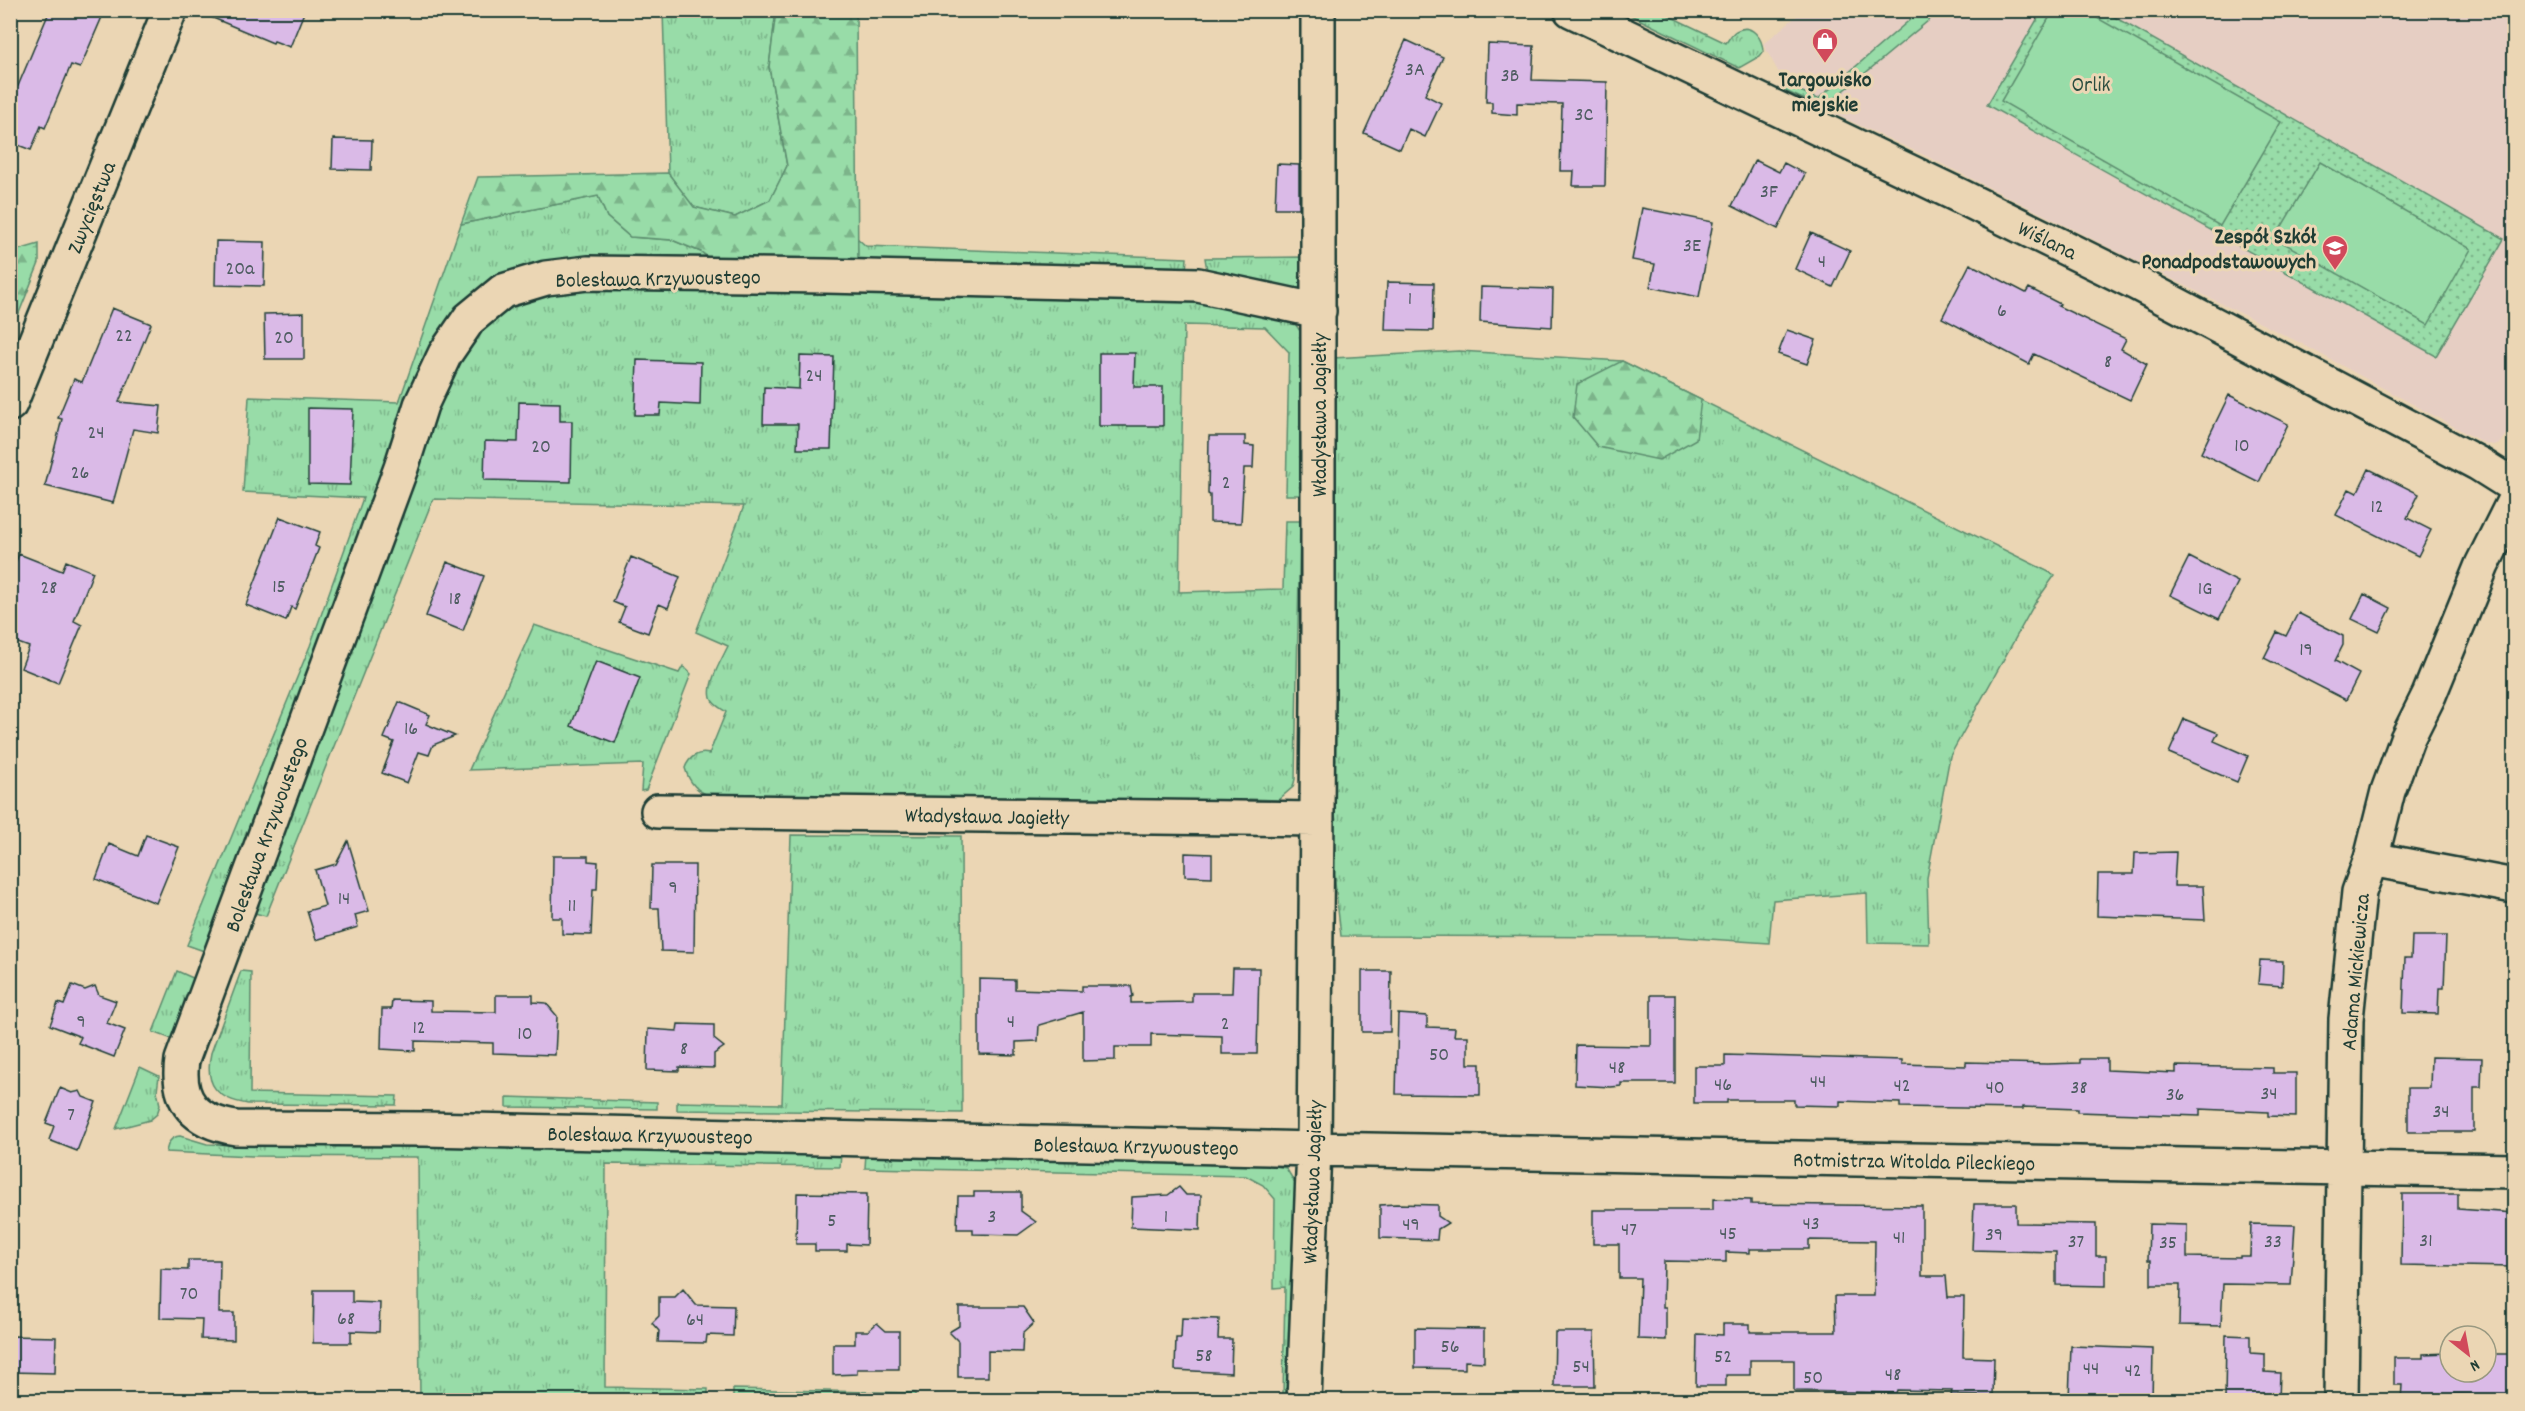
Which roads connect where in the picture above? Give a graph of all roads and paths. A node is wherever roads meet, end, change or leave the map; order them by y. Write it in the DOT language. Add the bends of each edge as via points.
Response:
graph roads {
  1 [pos="170,10"];
  2 [pos="1318,10"];
  3 [pos="1571,10"];
  4 [pos="1319,311"];
  5 [pos="10,404"];
  6 [pos="2514,486"];
  7 [pos="2514,501"];
  8 [pos="658,811"];
  9 [pos="1316,819"];
  10 [pos="2371,859"];
  11 [pos="2514,886"];
  12 [pos="1314,1149"];
  13 [pos="2345,1167"];
  14 [pos="2514,1171"];
  15 [pos="1304,1401"];
  16 [pos="2341,1401"];
  1 -- 5 [label="street, Zwycięstwa"];
  2 -- 4 [label="street, Władysława Jagiełły"];
  3 -- 6 [label="street, Wiślana" via="2136,283"];
  4 -- 9 [label="street, Władysława Jagiełły"];
  4 -- 12 [label="street, Bolesława Krzywoustego" via="1198,285 588,273 546,278 503,291 470,319 445,354 421,405 191,1032 180,1073 187,1100 196,1113 236,1128 448,1129"];
  7 -- 10 [label="street, Adama Mickiewicza" via="2407,739 2382,811"];
  8 -- 9 [label="street, Władysława Jagiełły"];
  9 -- 12 [label="street, Władysława Jagiełły"];
  10 -- 11 [label="street"];
  10 -- 13 [label="street, Adama Mickiewicza" via="2359,892 2346,1019"];
  12 -- 13 [label="street, Rotmistrza Witolda Pileckiego"];
  12 -- 15 [label="street, Władysława Jagiełły"];
  13 -- 14 [label="street, Rotmistrza Witolda Pileckiego"];
  13 -- 16 [label="street, Adama Mickiewicza"];
}
